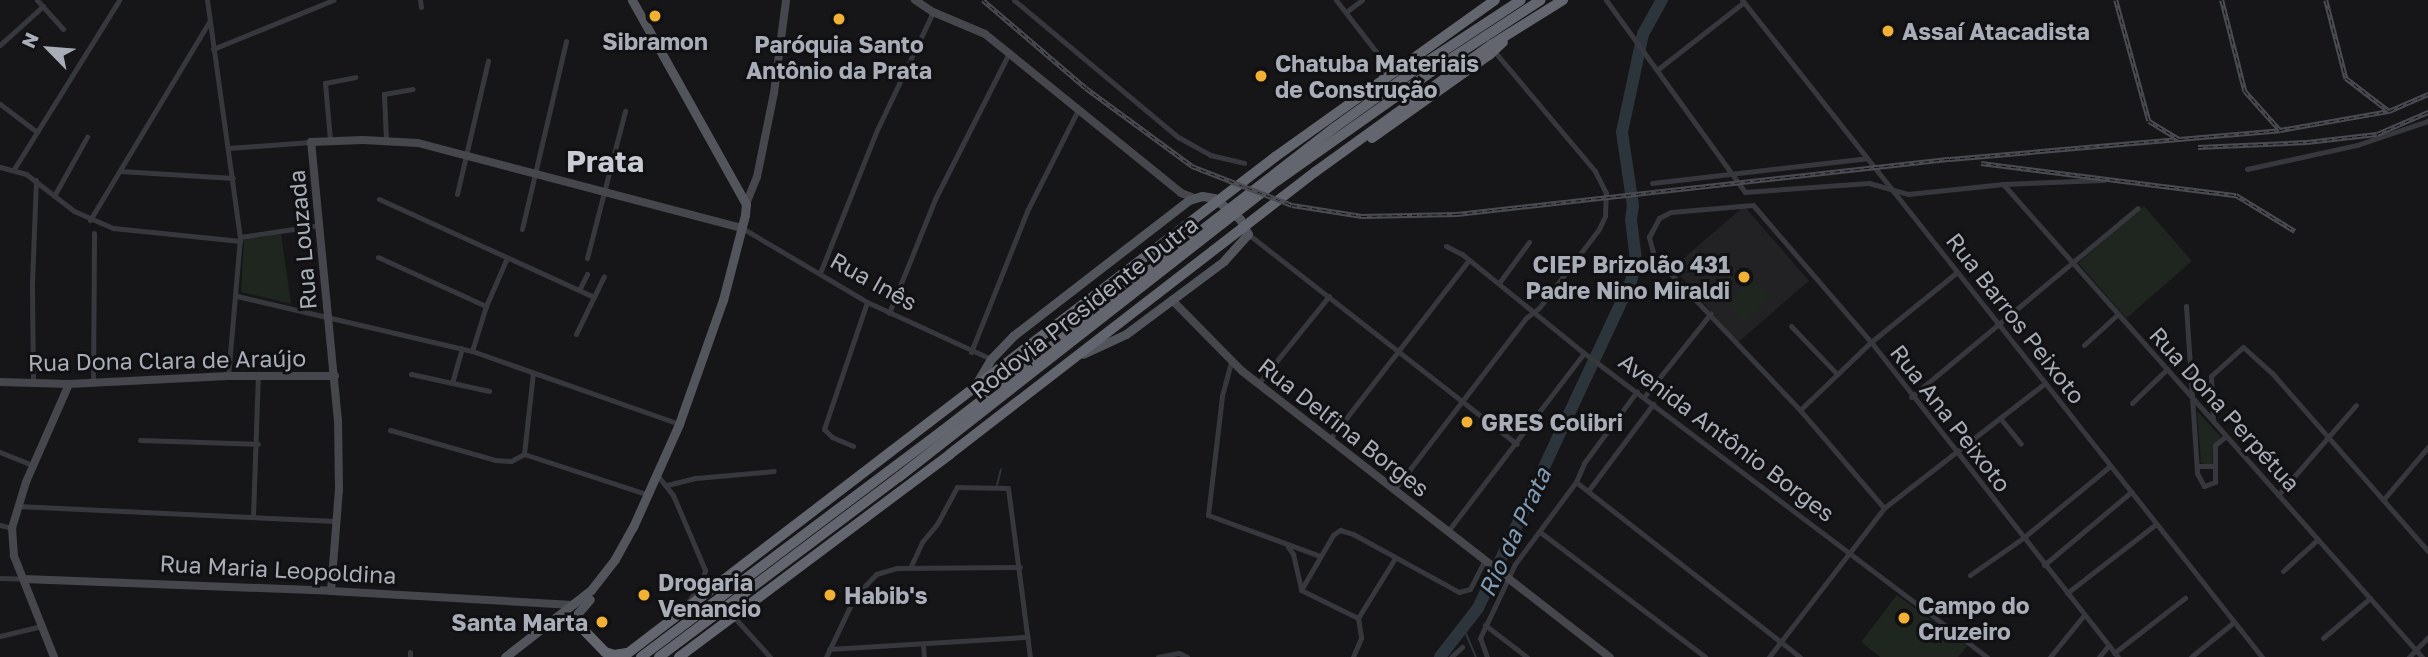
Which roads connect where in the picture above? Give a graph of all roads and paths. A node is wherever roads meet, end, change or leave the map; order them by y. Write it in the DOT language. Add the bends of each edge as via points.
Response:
graph roads {
  1 [pos="37,0"];
  2 [pos="119,0"];
  3 [pos="207,0"];
  4 [pos="333,0"];
  5 [pos="632,0"];
  6 [pos="786,0"];
  7 [pos="915,0"];
  8 [pos="1014,0"];
  9 [pos="1336,0"];
  10 [pos="1362,0"];
  11 [pos="1495,0"];
  12 [pos="1521,0"];
  13 [pos="1541,0"];
  14 [pos="1563,0"];
  15 [pos="1606,0"];
  16 [pos="1743,1"];
  17 [pos="43,6"];
  18 [pos="933,12"];
  19 [pos="1346,12"];
  20 [pos="209,22"];
  21 [pos="63,29"];
  22 [pos="1511,32"];
  23 [pos="566,41"];
  24 [pos="0,45"];
  25 [pos="213,49"];
  26 [pos="1494,51"];
  27 [pos="1009,53"];
  28 [pos="1381,58"];
  29 [pos="488,61"];
  30 [pos="1405,63"];
  31 [pos="1657,70"];
  32 [pos="355,77"];
  33 [pos="1380,80"];
  34 [pos="413,89"];
  35 [pos="0,104"];
  36 [pos="1078,110"];
  37 [pos="625,111"];
  38 [pos="2428,121"];
  39 [pos="37,132"];
  40 [pos="87,137"];
  41 [pos="330,140"];
  42 [pos="386,140"];
  43 [pos="312,142"];
  44 [pos="228,148"];
  45 [pos="1346,150"];
  46 [pos="467,156"];
  47 [pos="1867,158"];
  48 [pos="1244,163"];
  49 [pos="0,167"];
  50 [pos="14,169"];
  51 [pos="2247,169"];
  52 [pos="120,171"];
  53 [pos="535,174"];
  54 [pos="1734,174"];
  55 [pos="233,178"];
  56 [pos="36,180"];
  57 [pos="2104,180"];
  58 [pos="1651,183"];
  59 [pos="2003,184"];
  60 [pos="1890,189"];
  61 [pos="603,191"];
  62 [pos="1181,193"];
  63 [pos="457,194"];
  64 [pos="54,196"];
  65 [pos="1194,198"];
  66 [pos="379,199"];
  67 [pos="747,204"];
  68 [pos="1182,205"];
  69 [pos="2138,208"];
  70 [pos="1226,215"];
  71 [pos="90,219"];
  72 [pos="320,225"];
  73 [pos="742,228"];
  74 [pos="522,229"];
  75 [pos="94,233"];
  76 [pos="1248,234"];
  77 [pos="240,239"];
  78 [pos="1529,242"];
  79 [pos="1446,246"];
  80 [pos="378,257"];
  81 [pos="507,258"];
  82 [pos="587,258"];
  83 [pos="1469,260"];
  84 [pos="2072,262"];
  85 [pos="1957,272"];
  86 [pos="587,274"];
  87 [pos="820,274"];
  88 [pos="604,276"];
  89 [pos="1499,283"];
  90 [pos="579,290"];
  91 [pos="237,296"];
  92 [pos="1329,296"];
  93 [pos="594,297"];
  94 [pos="1172,300"];
  95 [pos="867,302"];
  96 [pos="486,306"];
  97 [pos="2186,306"];
  98 [pos="889,313"];
  99 [pos="1533,313"];
  100 [pos="1711,313"];
  101 [pos="2118,314"];
  102 [pos="328,316"];
  103 [pos="1998,324"];
  104 [pos="1791,326"];
  105 [pos="576,334"];
  106 [pos="1871,342"];
  107 [pos="2084,345"];
  108 [pos="462,348"];
  109 [pos="472,351"];
  110 [pos="971,352"];
  111 [pos="1399,352"];
  112 [pos="1587,355"];
  113 [pos="991,359"];
  114 [pos="1069,360"];
  115 [pos="1231,362"];
  116 [pos="2167,369"];
  117 [pos="533,372"];
  118 [pos="411,374"];
  119 [pos="1837,374"];
  120 [pos="228,376"];
  121 [pos="258,376"];
  122 [pos="335,376"];
  123 [pos="0,382"];
  124 [pos="33,383"];
  125 [pos="93,383"];
  126 [pos="452,383"];
  127 [pos="2045,383"];
  128 [pos="69,384"];
  129 [pos="1258,384"];
  130 [pos="973,389"];
  131 [pos="489,391"];
  132 [pos="1637,391"];
  133 [pos="2190,396"];
  134 [pos="1644,397"];
  135 [pos="1911,397"];
  136 [pos="1463,402"];
  137 [pos="2133,403"];
  138 [pos="1653,404"];
  139 [pos="2356,405"];
  140 [pos="1800,410"];
  141 [pos="2000,418"];
  142 [pos="2213,421"];
  143 [pos="679,424"];
  144 [pos="390,430"];
  145 [pos="2226,436"];
  146 [pos="1330,439"];
  147 [pos="140,440"];
  148 [pos="2328,440"];
  149 [pos="258,443"];
  150 [pos="1517,443"];
  151 [pos="2021,444"];
  152 [pos="853,446"];
  153 [pos="2428,447"];
  154 [pos="0,453"];
  155 [pos="1956,453"];
  156 [pos="524,454"];
  157 [pos="33,465"];
  158 [pos="2110,466"];
  159 [pos="2197,466"];
  160 [pos="2215,466"];
  161 [pos="774,471"];
  162 [pos="657,476"];
  163 [pos="1576,482"];
  164 [pos="667,485"];
  165 [pos="1394,489"];
  166 [pos="1588,491"];
  167 [pos="2131,492"];
  168 [pos="649,495"];
  169 [pos="2278,495"];
  170 [pos="2383,500"];
  171 [pos="17,506"];
  172 [pos="1884,508"];
  173 [pos="253,516"];
  174 [pos="336,521"];
  175 [pos="2156,524"];
  176 [pos="0,525"];
  177 [pos="12,528"];
  178 [pos="1447,532"];
  179 [pos="1539,532"];
  180 [pos="2023,538"];
  181 [pos="2318,539"];
  182 [pos="1287,547"];
  183 [pos="2428,551"];
  184 [pos="1850,552"];
  185 [pos="1320,556"];
  186 [pos="1395,558"];
  187 [pos="615,559"];
  188 [pos="1487,563"];
  189 [pos="2045,565"];
  190 [pos="1020,567"];
  191 [pos="910,568"];
  192 [pos="2283,571"];
  193 [pos="1970,575"];
  194 [pos="1505,576"];
  195 [pos="0,578"];
  196 [pos="24,579"];
  197 [pos="1301,590"];
  198 [pos="331,591"];
  199 [pos="2067,593"];
  200 [pos="2185,598"];
  201 [pos="2370,598"];
  202 [pos="575,605"];
  203 [pos="554,606"];
  204 [pos="681,613"];
  205 [pos="2084,615"];
  206 [pos="561,617"];
  207 [pos="734,617"];
  208 [pos="1358,618"];
  209 [pos="2234,622"];
  210 [pos="578,623"];
  211 [pos="1485,625"];
  212 [pos="42,626"];
  213 [pos="0,636"];
  214 [pos="1028,637"];
  215 [pos="2428,637"];
  216 [pos="2323,638"];
  217 [pos="1781,642"];
  218 [pos="923,644"];
  219 [pos="2108,646"];
  220 [pos="1462,647"];
  221 [pos="829,649"];
  222 [pos="2416,650"];
  223 [pos="2257,651"];
  224 [pos="625,655"];
  225 [pos="2116,655"];
  226 [pos="1186,656"];
  227 [pos="54,657"];
  228 [pos="505,657"];
  229 [pos="641,657"];
  230 [pos="659,657"];
  231 [pos="679,657"];
  232 [pos="771,657"];
  233 [pos="825,657"];
  234 [pos="924,657"];
  235 [pos="1030,657"];
  236 [pos="1158,657"];
  237 [pos="1353,657"];
  238 [pos="1451,657"];
  239 [pos="1487,657"];
  240 [pos="1527,657"];
  241 [pos="1610,657"];
  242 [pos="1705,657"];
  243 [pos="1769,657"];
  244 [pos="1800,657"];
  245 [pos="1987,657"];
  246 [pos="2050,657"];
  247 [pos="2099,657"];
  248 [pos="2191,657"];
  249 [pos="2250,657"];
  250 [pos="2262,657"];
  251 [pos="2409,657"];
  252 [pos="2422,657"];
  1 -- 17 [label="street"];
  2 -- 39 [label="street"];
  3 -- 20 [label="street"];
  4 -- 25 [label="street"];
  5 -- 67 [label="main road"];
  6 -- 67 [label="street" via="774,93"];
  7 -- 18 [label="street"];
  8 -- 48 [label="street" via="1178,136 1210,155"];
  9 -- 19 [label="street"];
  10 -- 19 [label="street"];
  11 -- 30 [label="highway"];
  12 -- 70 [label="highway, Rodovia Presidente Dutra" via="1266,178"];
  13 -- 70 [label="highway, Rodovia Presidente Dutra"];
  14 -- 22 [label="highway"];
  15 -- 31 [label="street"];
  16 -- 31 [label="street"];
  16 -- 47 [label="street, Rua Barros Peixoto"];
  17 -- 21 [label="street"];
  17 -- 24 [label="street"];
  18 -- 27 [label="street" via="980,30"];
  18 -- 87 [label="street" via="877,130"];
  19 -- 28 [label="street"];
  20 -- 25 [label="street"];
  20 -- 52 [label="street"];
  22 -- 26 [label="highway"];
  22 -- 45 [label="highway"];
  23 -- 53 [label="street"];
  25 -- 44 [label="street"];
  26 -- 45 [label="highway" via="1381,133"];
  26 -- 99 [label="street" via="1585,158 1606,193 1602,225"];
  27 -- 36 [label="street"];
  27 -- 98 [label="street" via="939,191"];
  28 -- 30 [label="street"];
  28 -- 33 [label="street"];
  29 -- 46 [label="street"];
  30 -- 33 [label="highway"];
  31 -- 54 [label="street"];
  32 -- 41 [label="street" via="325,83"];
  33 -- 130 [label="highway"];
  34 -- 42 [label="street" via="384,94"];
  35 -- 39 [label="street"];
  36 -- 62 [label="street"];
  36 -- 110 [label="street" via="1027,211"];
  37 -- 61 [label="street"];
  38 -- 51 [label="street" via="2357,145"];
  39 -- 50 [label="street"];
  40 -- 64 [label="street"];
  41 -- 42 [label="street"];
  41 -- 43 [label="street"];
  42 -- 46 [label="street"];
  43 -- 44 [label="street"];
  43 -- 72 [label="street, Rua Louzada"];
  44 -- 55 [label="street"];
  45 -- 114 [label="highway"];
  46 -- 53 [label="street"];
  46 -- 63 [label="street"];
  47 -- 54 [label="street"];
  47 -- 60 [label="street, Rua Barros Peixoto"];
  49 -- 50 [label="street"];
  50 -- 56 [label="street"];
  52 -- 55 [label="street"];
  52 -- 71 [label="street"];
  53 -- 61 [label="street"];
  53 -- 74 [label="street"];
  54 -- 58 [label="street"];
  54 -- 60 [label="street" via="1745,192 1869,183"];
  55 -- 77 [label="street"];
  56 -- 64 [label="street"];
  56 -- 124 [label="street"];
  57 -- 59 [label="street"];
  59 -- 60 [label="street" via="1908,194"];
  59 -- 84 [label="street, Rua Dona Perpétua"];
  60 -- 85 [label="street, Rua Barros Peixoto"];
  61 -- 73 [label="street"];
  61 -- 82 [label="street"];
  62 -- 65 [label="street"];
  62 -- 68 [label="street"];
  64 -- 71 [label="street"];
  65 -- 68 [label="main road"];
  65 -- 76 [label="main road" via="1220,201 1240,219"];
  66 -- 81 [label="street"];
  67 -- 73 [label="main road"];
  68 -- 113 [label="main road" via="1036,316"];
  69 -- 84 [label="street"];
  70 -- 229 [label="highway, Rodovia Presidente Dutra"];
  70 -- 230 [label="highway, Rodovia Presidente Dutra" via="899,477"];
  71 -- 77 [label="street" via="136,231"];
  72 -- 77 [label="street"];
  72 -- 102 [label="street, Rua Louzada"];
  73 -- 87 [label="street, Rua Inês"];
  73 -- 143 [label="main road" via="723,300"];
  75 -- 125 [label="street"];
  76 -- 92 [label="street"];
  76 -- 94 [label="main road" via="1224,261"];
  77 -- 91 [label="street"];
  78 -- 89 [label="street"];
  79 -- 83 [label="street, Avenida Antônio Borges"];
  80 -- 96 [label="street"];
  81 -- 90 [label="street"];
  81 -- 96 [label="street"];
  83 -- 89 [label="street, Avenida Antônio Borges"];
  83 -- 111 [label="street"];
  84 -- 101 [label="street, Rua Dona Perpétua"];
  84 -- 103 [label="street"];
  85 -- 103 [label="street, Rua Barros Peixoto"];
  85 -- 106 [label="street"];
  86 -- 90 [label="street"];
  87 -- 95 [label="street, Rua Inês"];
  88 -- 93 [label="street"];
  89 -- 99 [label="street, Avenida Antônio Borges"];
  90 -- 93 [label="street"];
  91 -- 102 [label="street"];
  91 -- 120 [label="street"];
  92 -- 111 [label="street"];
  92 -- 129 [label="street"];
  93 -- 105 [label="street"];
  94 -- 114 [label="main road" via="1121,337"];
  94 -- 115 [label="street, Rua Delfina Borges"];
  95 -- 98 [label="street, Rua Inês"];
  95 -- 152 [label="street" via="826,422 826,432"];
  96 -- 109 [label="street"];
  97 -- 133 [label="street"];
  98 -- 110 [label="street, Rua Inês"];
  99 -- 112 [label="street, Avenida Antônio Borges"];
  99 -- 136 [label="street"];
  100 -- 106 [label="street, Rua Ana Peixoto" via="1650,251 1650,233 1666,214 1753,205"];
  100 -- 134 [label="street"];
  100 -- 140 [label="street"];
  101 -- 107 [label="street"];
  101 -- 116 [label="street, Rua Dona Perpétua"];
  102 -- 108 [label="street"];
  102 -- 122 [label="street, Rua Louzada"];
  103 -- 127 [label="street, Rua Barros Peixoto"];
  103 -- 135 [label="street"];
  104 -- 119 [label="street"];
  106 -- 119 [label="street"];
  106 -- 135 [label="street, Rua Ana Peixoto"];
  108 -- 109 [label="street"];
  108 -- 126 [label="street"];
  109 -- 117 [label="street"];
  110 -- 113 [label="street, Rua Inês"];
  111 -- 136 [label="street"];
  111 -- 146 [label="street"];
  112 -- 132 [label="street, Avenida Antônio Borges"];
  112 -- 150 [label="street"];
  113 -- 130 [label="main road"];
  114 -- 207 [label="highway"];
  115 -- 129 [label="street, Rua Delfina Borges"];
  115 -- 182 [label="street" via="1222,396 1208,515"];
  116 -- 133 [label="street, Rua Dona Perpétua"];
  116 -- 137 [label="street"];
  117 -- 143 [label="street"];
  117 -- 156 [label="street"];
  118 -- 126 [label="street"];
  119 -- 140 [label="street"];
  120 -- 121 [label="street, Rua Dona Clara de Araújo"];
  120 -- 125 [label="street, Rua Dona Clara de Araújo"];
  121 -- 122 [label="street, Rua Dona Clara de Araújo"];
  121 -- 149 [label="street"];
  122 -- 174 [label="street, Rua Louzada" via="340,457"];
  123 -- 124 [label="street, Rua Dona Clara de Araújo"];
  124 -- 128 [label="street, Rua Dona Clara de Araújo"];
  125 -- 128 [label="street, Rua Dona Clara de Araújo"];
  126 -- 131 [label="street"];
  127 -- 141 [label="street"];
  127 -- 158 [label="street, Rua Barros Peixoto"];
  128 -- 157 [label="street"];
  129 -- 146 [label="street, Rua Delfina Borges"];
  130 -- 204 [label="highway"];
  132 -- 134 [label="street, Avenida Antônio Borges"];
  132 -- 163 [label="street" via="1584,463"];
  133 -- 142 [label="street, Rua Dona Perpétua"];
  133 -- 159 [label="street"];
  134 -- 138 [label="street, Avenida Antônio Borges"];
  135 -- 155 [label="street, Rua Ana Peixoto"];
  136 -- 150 [label="street"];
  136 -- 165 [label="street"];
  138 -- 166 [label="street"];
  138 -- 184 [label="street, Avenida Antônio Borges"];
  139 -- 148 [label="street"];
  140 -- 172 [label="street"];
  141 -- 151 [label="street"];
  141 -- 155 [label="street"];
  142 -- 145 [label="street, Rua Dona Perpétua"];
  142 -- 148 [label="street" via="2210,378 2240,347 2250,351"];
  143 -- 162 [label="main road"];
  144 -- 156 [label="street" via="495,460 511,461"];
  145 -- 160 [label="street" via="2215,445"];
  145 -- 169 [label="street, Rua Dona Perpétua"];
  146 -- 165 [label="street, Rua Delfina Borges"];
  147 -- 149 [label="street"];
  148 -- 169 [label="street"];
  148 -- 170 [label="street"];
  149 -- 173 [label="street"];
  150 -- 178 [label="street"];
  153 -- 170 [label="street"];
  154 -- 157 [label="street"];
  155 -- 172 [label="street"];
  155 -- 180 [label="street, Rua Ana Peixoto"];
  156 -- 168 [label="street"];
  157 -- 171 [label="street"];
  158 -- 167 [label="street, Rua Barros Peixoto"];
  158 -- 180 [label="street"];
  159 -- 160 [label="street"];
  159 -- 160 [label="street" via="2207,487 2215,482"];
  161 -- 164 [label="street"];
  162 -- 164 [label="street"];
  162 -- 168 [label="main road"];
  163 -- 166 [label="street"];
  163 -- 179 [label="street"];
  164 -- 204 [label="street" via="705,570"];
  165 -- 178 [label="street, Rua Delfina Borges"];
  166 -- 217 [label="street"];
  167 -- 175 [label="street, Rua Barros Peixoto"];
  167 -- 189 [label="street"];
  168 -- 187 [label="main road"];
  169 -- 181 [label="street, Rua Dona Perpétua"];
  170 -- 183 [label="street"];
  171 -- 173 [label="street"];
  171 -- 177 [label="street"];
  172 -- 184 [label="street"];
  173 -- 174 [label="street"];
  174 -- 198 [label="street, Rua Louzada"];
  175 -- 199 [label="street"];
  175 -- 209 [label="street, Rua Barros Peixoto"];
  176 -- 177 [label="street"];
  177 -- 196 [label="street" via="14,556"];
  178 -- 188 [label="street, Rua Delfina Borges"];
  179 -- 194 [label="street"];
  179 -- 242 [label="street"];
  180 -- 189 [label="street, Rua Ana Peixoto"];
  180 -- 193 [label="street"];
  181 -- 192 [label="street"];
  181 -- 201 [label="street, Rua Dona Perpétua"];
  182 -- 185 [label="street"];
  182 -- 197 [label="street" via="1293,554"];
  184 -- 217 [label="street"];
  184 -- 245 [label="street, Avenida Antônio Borges"];
  185 -- 186 [label="street" via="1340,530"];
  185 -- 197 [label="street"];
  186 -- 188 [label="street" via="1459,592 1470,589"];
  186 -- 208 [label="street"];
  187 -- 202 [label="main road"];
  187 -- 210 [label="main road" via="603,585 580,610"];
  188 -- 194 [label="street, Rua Delfina Borges"];
  189 -- 199 [label="street, Rua Ana Peixoto"];
  190 -- 191 [label="street"];
  190 -- 191 [label="street" via="1009,489 959,486"];
  190 -- 214 [label="street"];
  191 -- 221 [label="street" via="886,570 865,583"];
  194 -- 211 [label="street"];
  194 -- 241 [label="street, Rua Delfina Borges"];
  195 -- 196 [label="street, Rua Maria Leopoldina"];
  196 -- 198 [label="street, Rua Maria Leopoldina"];
  196 -- 212 [label="street"];
  197 -- 208 [label="street"];
  198 -- 203 [label="street, Rua Maria Leopoldina"];
  199 -- 205 [label="street, Rua Ana Peixoto"];
  200 -- 225 [label="street"];
  201 -- 216 [label="street"];
  201 -- 222 [label="street, Rua Dona Perpétua"];
  202 -- 203 [label="street, Rua Maria Leopoldina"];
  202 -- 206 [label="main road"];
  203 -- 206 [label="street"];
  204 -- 224 [label="highway"];
  205 -- 219 [label="street, Rua Ana Peixoto"];
  205 -- 246 [label="street"];
  206 -- 210 [label="main road"];
  206 -- 228 [label="main road"];
  207 -- 231 [label="highway"];
  207 -- 232 [label="street"];
  208 -- 237 [label="street" via="1361,638"];
  209 -- 223 [label="street, Rua Barros Peixoto"];
  209 -- 248 [label="street"];
  210 -- 224 [label="highway" via="607,653"];
  211 -- 239 [label="street" via="1480,638"];
  211 -- 240 [label="street"];
  212 -- 213 [label="street"];
  212 -- 227 [label="street"];
  214 -- 218 [label="street"];
  214 -- 235 [label="street"];
  215 -- 222 [label="street"];
  217 -- 243 [label="street"];
  217 -- 244 [label="street"];
  218 -- 221 [label="street"];
  218 -- 234 [label="street"];
  219 -- 225 [label="street, Rua Ana Peixoto"];
  219 -- 247 [label="street"];
  220 -- 238 [label="street"];
  221 -- 233 [label="street"];
  222 -- 251 [label="street"];
  222 -- 252 [label="street, Rua Dona Perpétua"];
  223 -- 249 [label="street"];
  223 -- 250 [label="street, Rua Barros Peixoto"];
  226 -- 236 [label="street"];
}
